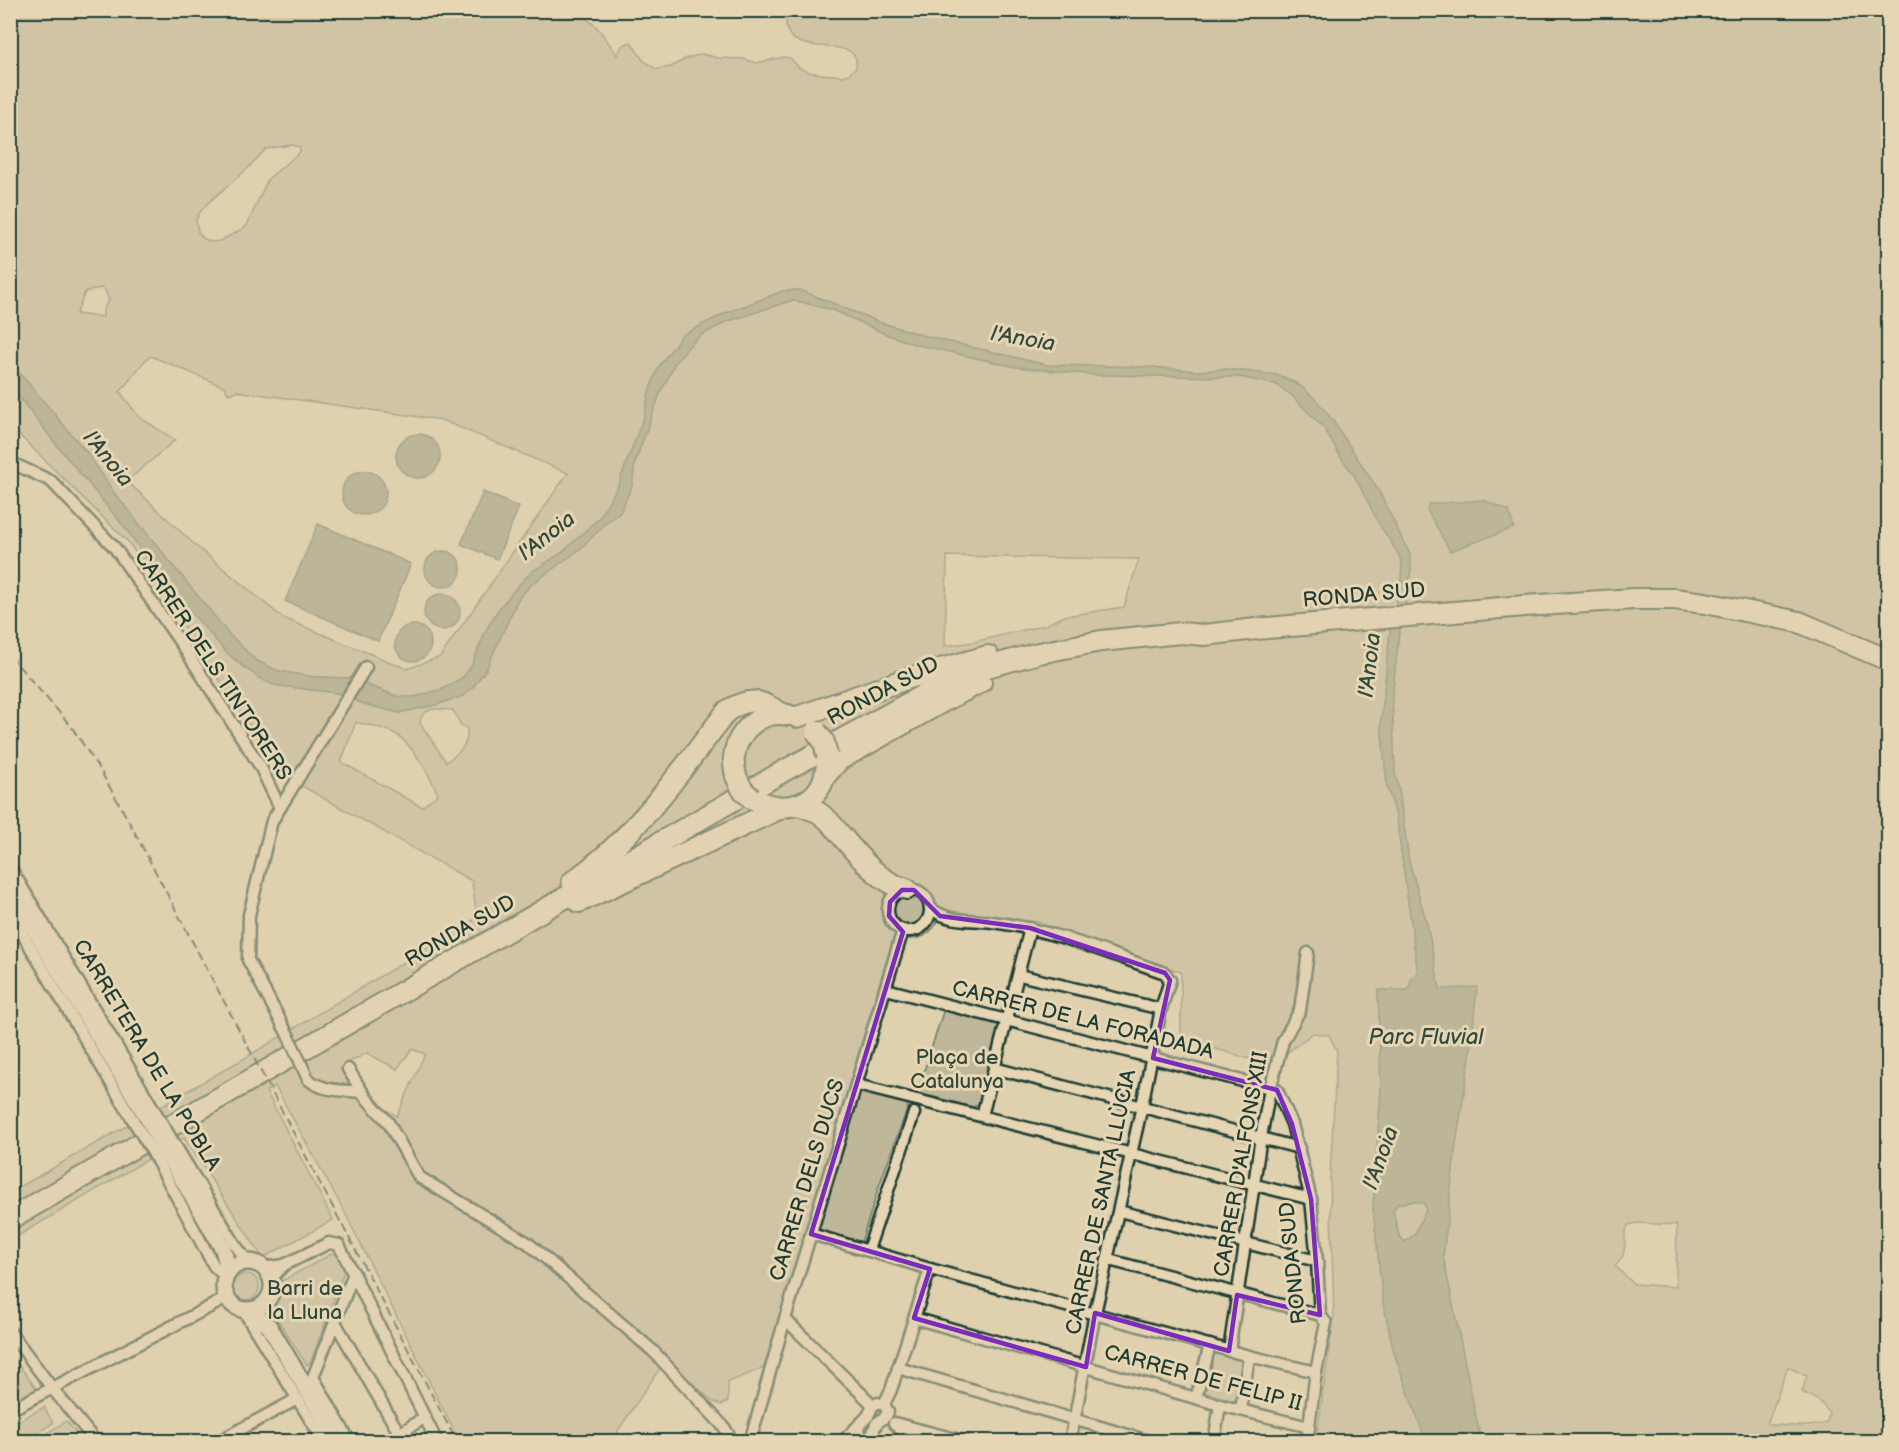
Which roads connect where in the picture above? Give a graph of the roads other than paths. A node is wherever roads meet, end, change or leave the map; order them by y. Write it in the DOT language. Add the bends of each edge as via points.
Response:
graph roads {
  1 [pos="10,465"];
  2 [pos="1181,633"];
  3 [pos="1888,660"];
  4 [pos="364,672"];
  5 [pos="789,715"];
  6 [pos="822,783"];
  7 [pos="790,806"];
  8 [pos="280,808"];
  9 [pos="828,820"];
  10 [pos="10,867"];
  11 [pos="881,878"];
  12 [pos="10,889"];
  13 [pos="907,889"];
  14 [pos="890,902"];
  15 [pos="930,908"];
  16 [pos="10,914"];
  17 [pos="1030,928"];
  18 [pos="903,930"];
  19 [pos="499,935"];
  20 [pos="1308,953"];
  21 [pos="1019,975"];
  22 [pos="886,989"];
  23 [pos="1161,1009"];
  24 [pos="1006,1020"];
  25 [pos="1152,1058"];
  26 [pos="994,1068"];
  27 [pos="348,1069"];
  28 [pos="857,1085"];
  29 [pos="1270,1089"];
  30 [pos="362,1092"];
  31 [pos="1142,1106"];
  32 [pos="914,1113"];
  33 [pos="982,1116"];
  34 [pos="147,1119"];
  35 [pos="1261,1137"];
  36 [pos="163,1146"];
  37 [pos="1299,1148"];
  38 [pos="1131,1153"];
  39 [pos="1254,1186"];
  40 [pos="1311,1199"];
  41 [pos="1119,1211"];
  42 [pos="10,1220"];
  43 [pos="811,1234"];
  44 [pos="1245,1242"];
  45 [pos="868,1250"];
  46 [pos="1109,1260"];
  47 [pos="1317,1260"];
  48 [pos="930,1269"];
  49 [pos="246,1270"];
  50 [pos="354,1273"];
  51 [pos="1237,1294"];
  52 [pos="227,1298"];
  53 [pos="267,1300"];
  54 [pos="246,1310"];
  55 [pos="1095,1313"];
  56 [pos="1320,1316"];
  57 [pos="914,1318"];
  58 [pos="785,1319"];
  59 [pos="335,1322"];
  60 [pos="269,1326"];
  61 [pos="10,1332"];
  62 [pos="1210,1345"];
  63 [pos="1229,1350"];
  64 [pos="1250,1356"];
  65 [pos="1086,1367"];
  66 [pos="898,1368"];
  67 [pos="1316,1372"];
  68 [pos="52,1388"];
  69 [pos="1196,1398"];
  70 [pos="297,1399"];
  71 [pos="878,1405"];
  72 [pos="1220,1405"];
  73 [pos="10,1410"];
  74 [pos="1242,1410"];
  75 [pos="425,1417"];
  76 [pos="1076,1418"];
  77 [pos="890,1420"];
  78 [pos="858,1426"];
  79 [pos="1309,1427"];
  80 [pos="399,1433"];
  81 [pos="867,1439"];
  82 [pos="966,1441"];
  83 [pos="96,1442"];
  84 [pos="217,1442"];
  85 [pos="324,1442"];
  86 [pos="338,1442"];
  87 [pos="350,1442"];
  88 [pos="387,1442"];
  89 [pos="437,1442"];
  90 [pos="733,1442"];
  91 [pos="750,1442"];
  92 [pos="842,1442"];
  93 [pos="846,1442"];
  94 [pos="913,1442"];
  95 [pos="1070,1442"];
  96 [pos="1152,1442"];
  97 [pos="1214,1442"];
  98 [pos="1307,1442"];
  1 -- 8 [label="street, CARRER DELS TINTORERS" via="51,481 115,548 260,766"];
  2 -- 3 [label="highway, RONDA SUD" via="1204,635 1524,606 1674,600 1799,622"];
  2 -- 5 [label="highway" via="1118,632 1039,645 979,658"];
  2 -- 6 [label="highway" via="1041,660 990,678 839,760"];
  2 -- 19 [label="highway, RONDA SUD" via="1101,641 1039,653 987,667 938,687"];
  4 -- 8 [label="street"];
  5 -- 6 [label="highway, bridge" via="816,731 824,742 827,756"];
  5 -- 7 [label="highway, bridge" via="763,717 748,727 739,736 733,759 736,776 751,798 769,806"];
  5 -- 19 [label="highway" via="763,702 750,701 727,711 627,836 576,880 517,918"];
  6 -- 7 [label="highway"];
  6 -- 9 [label="highway" via="822,809"];
  7 -- 9 [label="highway" via="818,812"];
  7 -- 19 [label="highway" via="531,925"];
  8 -- 30 [label="street, CARRER DELS TINTORERS, bridge" via="272,821 249,915 248,960 308,1079 325,1088"];
  9 -- 11 [label="highway"];
  10 -- 34 [label="street, CARRETERA DE LA POBLA"];
  11 -- 13 [label="highway"];
  11 -- 14 [label="highway"];
  12 -- 34 [label="street, CARRETERA DE LA POBLA"];
  13 -- 14 [label="street"];
  13 -- 15 [label="street" via="925,896"];
  14 -- 18 [label="street" via="889,916"];
  15 -- 17 [label="street" via="949,919"];
  15 -- 18 [label="street" via="922,926"];
  16 -- 34 [label="street, CARRETERA DE LA POBLA"];
  17 -- 21 [label="street"];
  17 -- 23 [label="street, CARRER DE SANTA LLÙCIA" via="1165,973 1170,980"];
  18 -- 22 [label="street, CARRER DELS DUCS"];
  19 -- 42 [label="highway, RONDA SUD"];
  20 -- 29 [label="street, CARRER D'ALFONS XIII" via="1300,1011 1283,1041"];
  21 -- 23 [label="street"];
  21 -- 24 [label="street"];
  22 -- 24 [label="street, CARRER DE LA FORADADA"];
  22 -- 28 [label="street, CARRER DELS DUCS"];
  23 -- 25 [label="street, CARRER DE SANTA LLÙCIA"];
  24 -- 25 [label="street, CARRER DE LA FORADADA"];
  24 -- 26 [label="street"];
  25 -- 29 [label="street, CARRER DE LA FORADADA"];
  25 -- 31 [label="street, CARRER DE SANTA LLÙCIA"];
  26 -- 31 [label="street"];
  26 -- 33 [label="street"];
  27 -- 30 [label="street"];
  28 -- 33 [label="street"];
  28 -- 43 [label="street, CARRER DELS DUCS"];
  29 -- 35 [label="street, CARRER D'ALFONS XIII"];
  29 -- 37 [label="street, RONDA SUD" via="1277,1090"];
  30 -- 90 [label="street" via="388,1122 419,1177 528,1243 652,1351 724,1427"];
  31 -- 35 [label="street"];
  31 -- 38 [label="street, CARRER DE SANTA LLÙCIA"];
  32 -- 45 [label="street"];
  33 -- 38 [label="street"];
  34 -- 36 [label="street, CARRETERA DE LA POBLA, bridge"];
  35 -- 37 [label="street"];
  35 -- 39 [label="street, CARRER D'ALFONS XIII"];
  36 -- 49 [label="street, CARRETERA DE LA POBLA" via="236,1246"];
  36 -- 49 [label="street, CARRETERA DE LA POBLA" via="223,1249"];
  36 -- 49 [label="street, CARRETERA DE LA POBLA" via="214,1266"];
  37 -- 40 [label="street, RONDA SUD"];
  38 -- 39 [label="street"];
  38 -- 41 [label="street, CARRER DE SANTA LLÙCIA"];
  39 -- 40 [label="street"];
  39 -- 44 [label="street, CARRER D'ALFONS XIII"];
  40 -- 47 [label="street, RONDA SUD"];
  41 -- 44 [label="street"];
  41 -- 46 [label="street, CARRER DE SANTA LLÙCIA"];
  43 -- 45 [label="street"];
  43 -- 58 [label="street, CARRER DELS DUCS"];
  44 -- 47 [label="street"];
  44 -- 51 [label="street, CARRER D'ALFONS XIII"];
  45 -- 48 [label="street"];
  46 -- 51 [label="street"];
  46 -- 55 [label="street, CARRER DE SANTA LLÙCIA"];
  47 -- 56 [label="street, RONDA SUD"];
  48 -- 55 [label="street"];
  48 -- 57 [label="street"];
  49 -- 50 [label="street" via="284,1265 329,1243 339,1245"];
  49 -- 52 [label="street" via="224,1291"];
  49 -- 53 [label="street" via="270,1293"];
  50 -- 59 [label="street"];
  50 -- 75 [label="street"];
  51 -- 56 [label="street"];
  51 -- 63 [label="street, CARRER D'ALFONS XIII"];
  52 -- 54 [label="street"];
  52 -- 68 [label="street"];
  53 -- 54 [label="street"];
  53 -- 60 [label="street"];
  54 -- 60 [label="street"];
  54 -- 70 [label="street"];
  55 -- 62 [label="street"];
  55 -- 65 [label="street, CARRER DE SANTA LLÙCIA"];
  56 -- 67 [label="street, RONDA SUD" via="1326,1323"];
  57 -- 65 [label="street, CARRER DE FELIP II"];
  57 -- 66 [label="street"];
  58 -- 71 [label="street"];
  58 -- 91 [label="street, CARRER DELS DUCS"];
  59 -- 80 [label="street"];
  59 -- 87 [label="street" via="313,1377"];
  60 -- 86 [label="street"];
  61 -- 68 [label="street"];
  62 -- 63 [label="street"];
  62 -- 69 [label="street"];
  63 -- 64 [label="street"];
  64 -- 67 [label="street"];
  64 -- 74 [label="street"];
  65 -- 69 [label="street, CARRER DE FELIP II"];
  65 -- 76 [label="street, CARRER DE SANTA LLÙCIA"];
  66 -- 71 [label="street"];
  66 -- 76 [label="street"];
  67 -- 79 [label="street, RONDA SUD"];
  68 -- 73 [label="street"];
  68 -- 83 [label="street"];
  69 -- 72 [label="street, CARRER DE FELIP II"];
  70 -- 84 [label="street"];
  70 -- 85 [label="street"];
  71 -- 77 [label="street" via="888,1412"];
  71 -- 78 [label="street"];
  72 -- 74 [label="street, CARRER DE FELIP II"];
  72 -- 97 [label="street"];
  74 -- 79 [label="street, CARRER DE FELIP II"];
  75 -- 80 [label="street"];
  75 -- 89 [label="street"];
  76 -- 95 [label="street, CARRER DE SANTA LLÙCIA"];
  76 -- 96 [label="street"];
  77 -- 81 [label="street" via="876,1424"];
  77 -- 82 [label="street"];
  77 -- 94 [label="street"];
  78 -- 81 [label="street" via="859,1434"];
  78 -- 92 [label="street"];
  79 -- 98 [label="street, RONDA SUD"];
  80 -- 88 [label="street"];
  81 -- 93 [label="street"];
}
